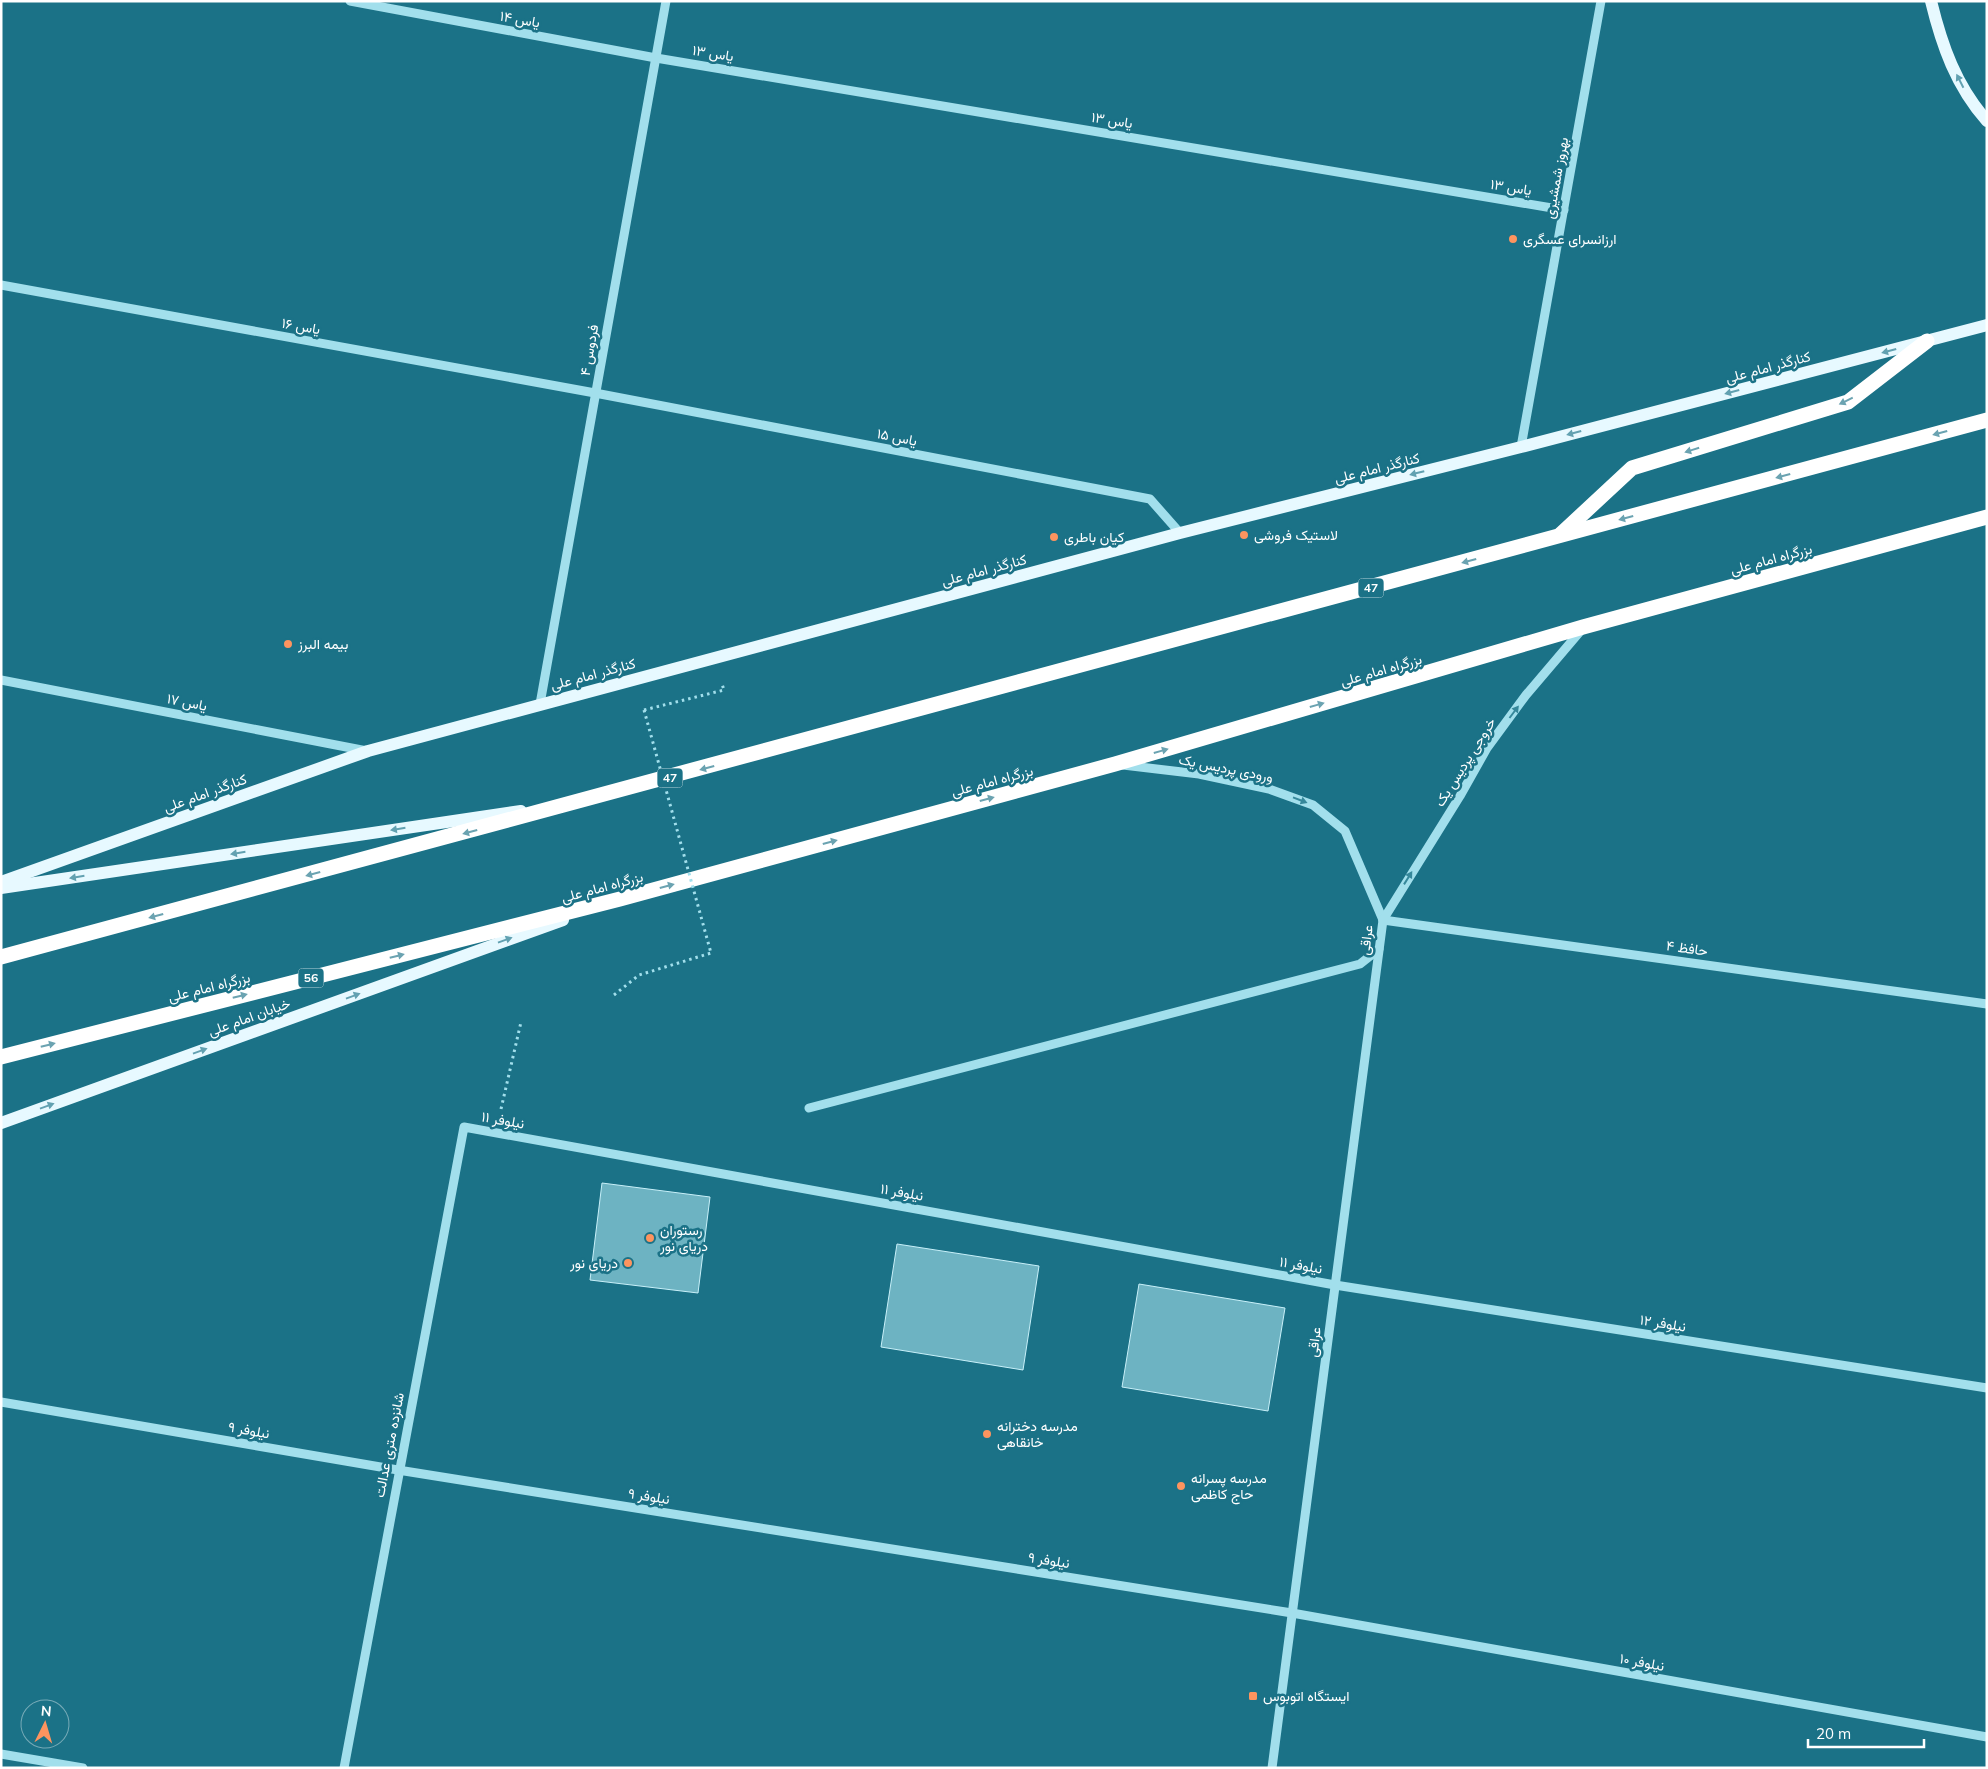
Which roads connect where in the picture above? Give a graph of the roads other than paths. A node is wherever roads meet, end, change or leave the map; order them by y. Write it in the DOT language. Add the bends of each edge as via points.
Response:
graph roads {
  1 [pos="350,1"];
  2 [pos="666,1"];
  3 [pos="1601,1"];
  4 [pos="1931,1"];
  5 [pos="656,58"];
  6 [pos="1987,121"];
  7 [pos="1564,210"];
  8 [pos="1,285"];
  9 [pos="1987,325"];
  10 [pos="1927,340"];
  11 [pos="595,393"];
  12 [pos="1987,420"];
  13 [pos="1521,447"];
  14 [pos="1987,516"];
  15 [pos="1180,533"];
  16 [pos="1558,537"];
  17 [pos="1583,628"];
  18 [pos="1,680"];
  19 [pos="540,704"];
  20 [pos="368,751"];
  21 [pos="1115,764"];
  22 [pos="585,801"];
  23 [pos="1,882"];
  24 [pos="1,888"];
  25 [pos="620,899"];
  26 [pos="1383,920"];
  27 [pos="1379,949"];
  28 [pos="1,957"];
  29 [pos="1987,1004"];
  30 [pos="1,1057"];
  31 [pos="809,1108"];
  32 [pos="1,1123"];
  33 [pos="464,1127"];
  34 [pos="1335,1285"];
  35 [pos="1987,1388"];
  36 [pos="1,1402"];
  37 [pos="398,1470"];
  38 [pos="1292,1613"];
  39 [pos="1987,1737"];
  40 [pos="1,1754"];
  41 [pos="83,1768"];
  42 [pos="344,1768"];
  43 [pos="1272,1768"];
  1 -- 5 [label="street, یاس ۱۴"];
  2 -- 5 [label="street, فردوس ۴"];
  3 -- 7 [label="street, بهروز شمشیری"];
  6 -- 4 [label="main road, one-way" via="1972,104 1942,46"];
  5 -- 7 [label="street, یاس ۱۳"];
  5 -- 11 [label="street, فردوس ۴"];
  7 -- 13 [label="street, بهروز شمشیری"];
  8 -- 11 [label="street, یاس ۱۶"];
  9 -- 10 [label="main road, کنارگذر امام علی"];
  10 -- 13 [label="main road, کنارگذر امام علی, one-way"];
  10 -- 16 [label="highway, one-way" via="1848,402 1632,468"];
  11 -- 15 [label="street, یاس ۱۵" via="1150,499"];
  11 -- 19 [label="street, فردوس ۴"];
  12 -- 16 [label="highway, 47, one-way"];
  13 -- 15 [label="main road, کنارگذر امام علی, one-way"];
  14 -- 17 [label="highway, بزرگراه امام علی"];
  15 -- 19 [label="main road, کنارگذر امام علی"];
  16 -- 22 [label="highway, 47, one-way"];
  21 -- 17 [label="highway, بزرگراه امام علی, one-way"];
  26 -- 17 [label="street, خروجی پردیس یک, one-way" via="1487,748 1526,695"];
  18 -- 20 [label="street, یاس ۱۷"];
  19 -- 20 [label="main road, کنارگذر امام علی"];
  20 -- 23 [label="main road, کنارگذر امام علی"];
  25 -- 21 [label="highway, بزرگراه امام علی, one-way"];
  21 -- 26 [label="street, ورودی پردیس یک, one-way" via="1199,774 1260,787 1313,806 1345,831"];
  22 -- 24 [label="main road, 47, one-way"];
  22 -- 28 [label="highway, one-way"];
  30 -- 25 [label="highway, بزرگراه امام علی / 56, one-way"];
  32 -- 25 [label="main road, خیابان امام علی, one-way"];
  26 -- 27 [label="street, عراقی"];
  26 -- 29 [label="street, حافظ ۴"];
  27 -- 31 [label="street" via="1360,964"];
  27 -- 34 [label="street, عراقی"];
  33 -- 34 [label="street, نیلوفر ۱۱"];
  33 -- 37 [label="street, شانزده متری عدالت"];
  34 -- 35 [label="street, نیلوفر ۱۲"];
  34 -- 38 [label="street, عراقی"];
  36 -- 37 [label="street, نیلوفر ۹"];
  37 -- 38 [label="street, نیلوفر ۹"];
  37 -- 42 [label="street, شانزده متری عدالت"];
  38 -- 39 [label="street, نیلوفر ۱۰"];
  38 -- 43 [label="street, عراقی"];
  40 -- 41 [label="street"];
}
